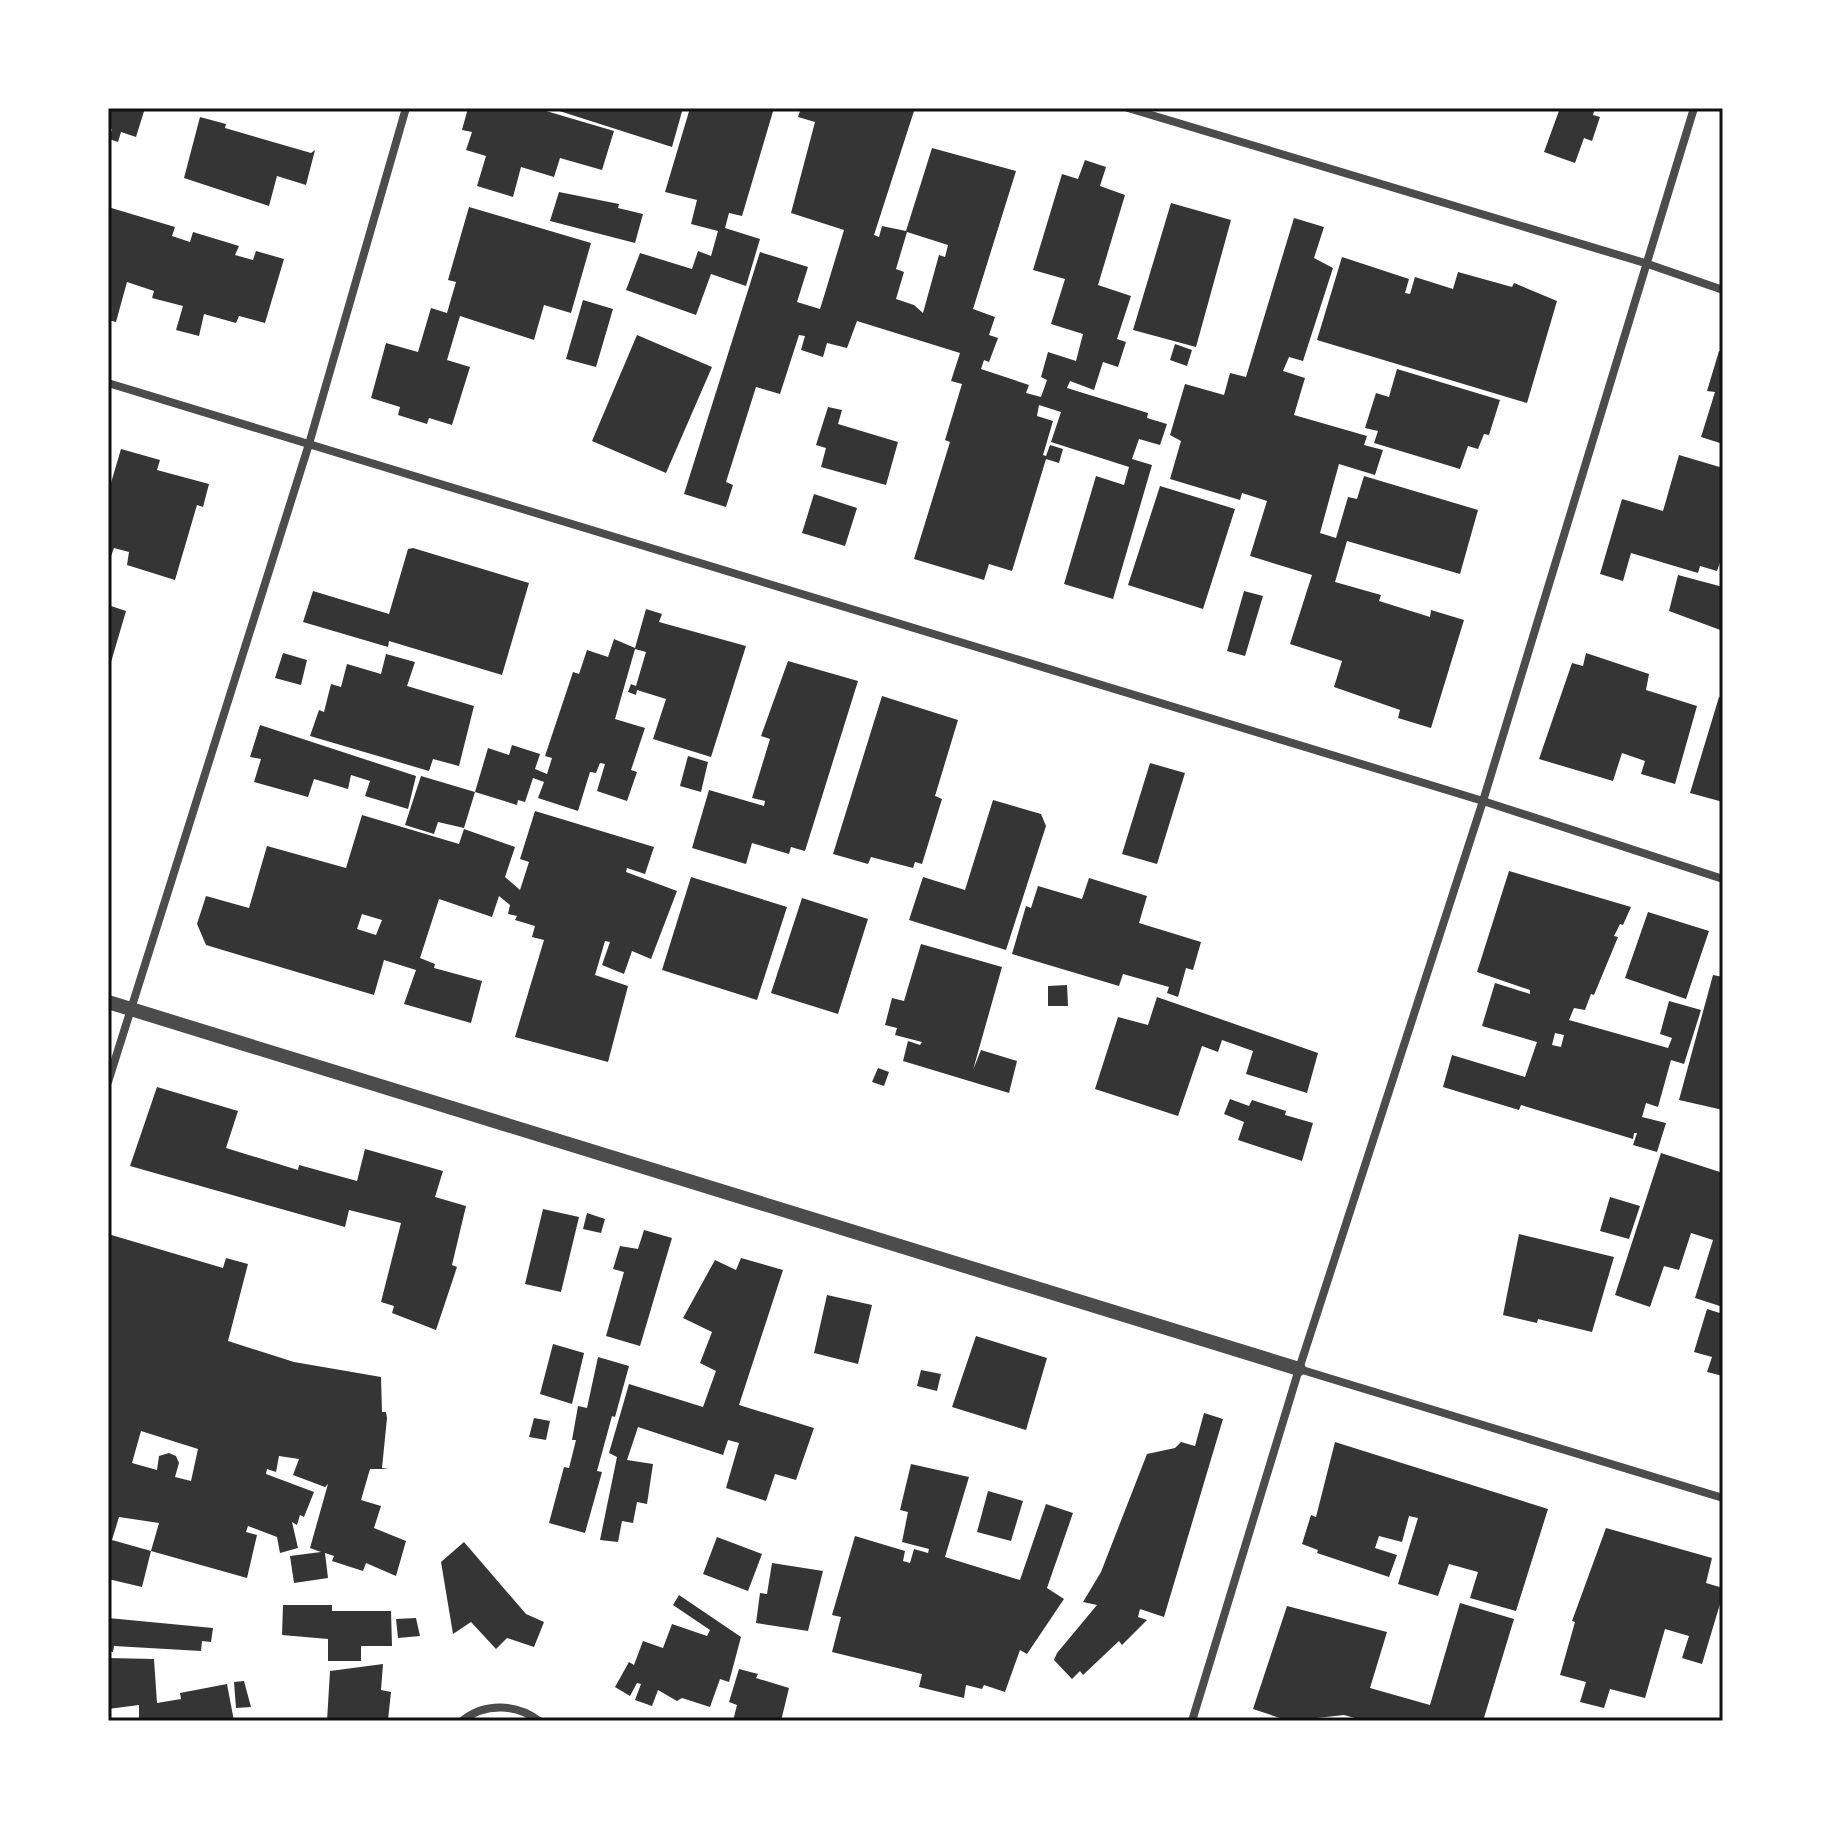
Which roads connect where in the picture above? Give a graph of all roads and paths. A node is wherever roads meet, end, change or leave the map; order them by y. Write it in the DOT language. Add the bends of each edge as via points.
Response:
graph roads {
  1 [pos="406,108"];
  2 [pos="1128,108"];
  3 [pos="1694,108"];
  4 [pos="1645,263"];
  5 [pos="1723,290"];
  6 [pos="108,383"];
  7 [pos="309,444"];
  8 [pos="1483,801"];
  9 [pos="1723,879"];
  10 [pos="108,1002"];
  11 [pos="131,1009"];
  12 [pos="108,1082"];
  13 [pos="1299,1369"];
  14 [pos="1723,1498"];
  15 [pos="462,1721"];
  16 [pos="539,1721"];
  17 [pos="1192,1721"];
  1 -- 7 [label="street"];
  2 -- 4 [label="street"];
  3 -- 4 [label="street"];
  4 -- 5 [label="street"];
  4 -- 8 [label="street"];
  6 -- 7 [label="street"];
  7 -- 8 [label="street"];
  7 -- 11 [label="street"];
  8 -- 9 [label="street"];
  8 -- 13 [label="street"];
  10 -- 11 [label="street"];
  11 -- 12 [label="street"];
  11 -- 13 [label="street"];
  13 -- 14 [label="street"];
  13 -- 17 [label="street"];
  15 -- 16 [label="street" via="494,1707 525,1710"];
}
